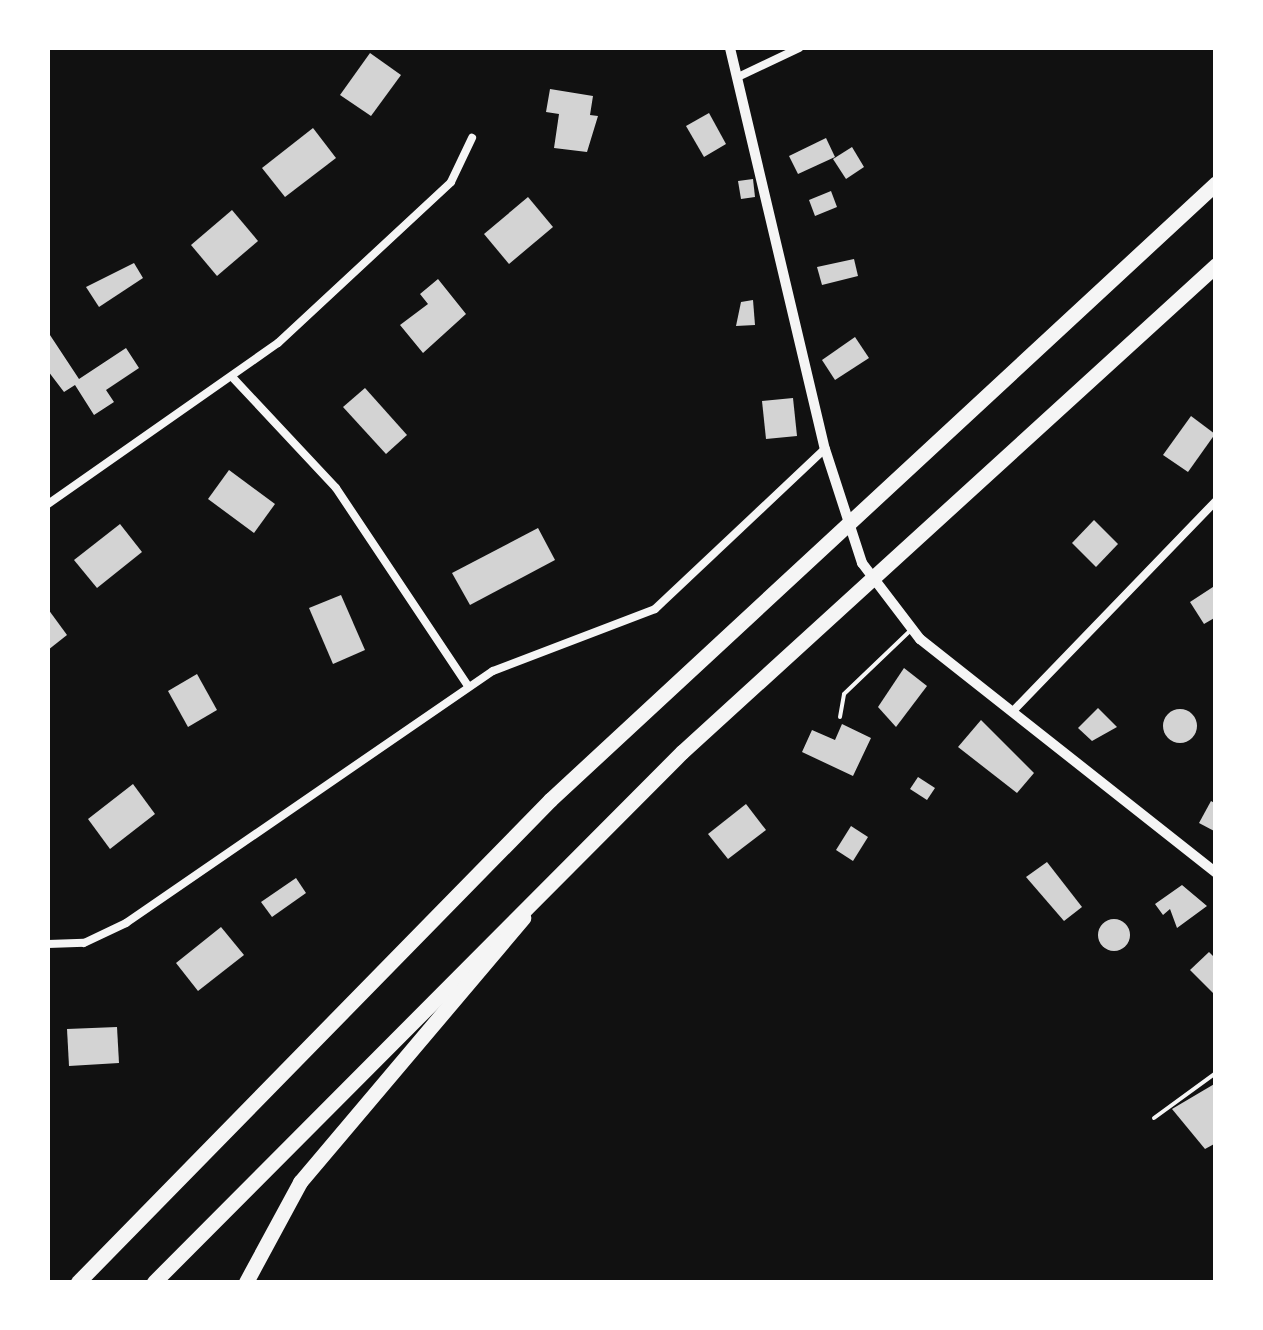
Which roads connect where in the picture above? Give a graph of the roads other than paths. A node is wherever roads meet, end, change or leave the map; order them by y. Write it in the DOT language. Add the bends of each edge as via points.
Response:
graph roads {
  1 [pos="730,48"];
  2 [pos="798,48"];
  3 [pos="738,77"];
  4 [pos="472,138"];
  5 [pos="1216,183"];
  6 [pos="1216,265"];
  7 [pos="234,379"];
  8 [pos="824,449"];
  9 [pos="1216,501"];
  10 [pos="48,504"];
  11 [pos="912,629"];
  12 [pos="468,686"];
  13 [pos="1014,710"];
  14 [pos="840,718"];
  15 [pos="590,840"];
  16 [pos="1215,873"];
  17 [pos="48,944"];
  18 [pos="1216,1074"];
  19 [pos="1154,1118"];
  20 [pos="78,1282"];
  21 [pos="154,1282"];
  22 [pos="246,1282"];
  1 -- 3 [label="street"];
  2 -- 3 [label="street"];
  3 -- 8 [label="street"];
  4 -- 7 [label="street" via="450,182"];
  5 -- 20 [label="highway" via="818,546 368,979"];
  6 -- 15 [label="highway" via="907,542"];
  7 -- 10 [label="street"];
  7 -- 12 [label="street" via="336,488"];
  8 -- 11 [label="street" via="857,553"];
  8 -- 12 [label="street" via="655,608"];
  9 -- 13 [label="street"];
  11 -- 13 [label="street"];
  11 -- 14 [label="lane" via="844,694"];
  12 -- 17 [label="street" via="126,922 84,942"];
  13 -- 16 [label="street"];
  15 -- 21 [label="highway"];
  15 -- 22 [label="highway" via="300,1182"];
  18 -- 19 [label="lane"];
}
